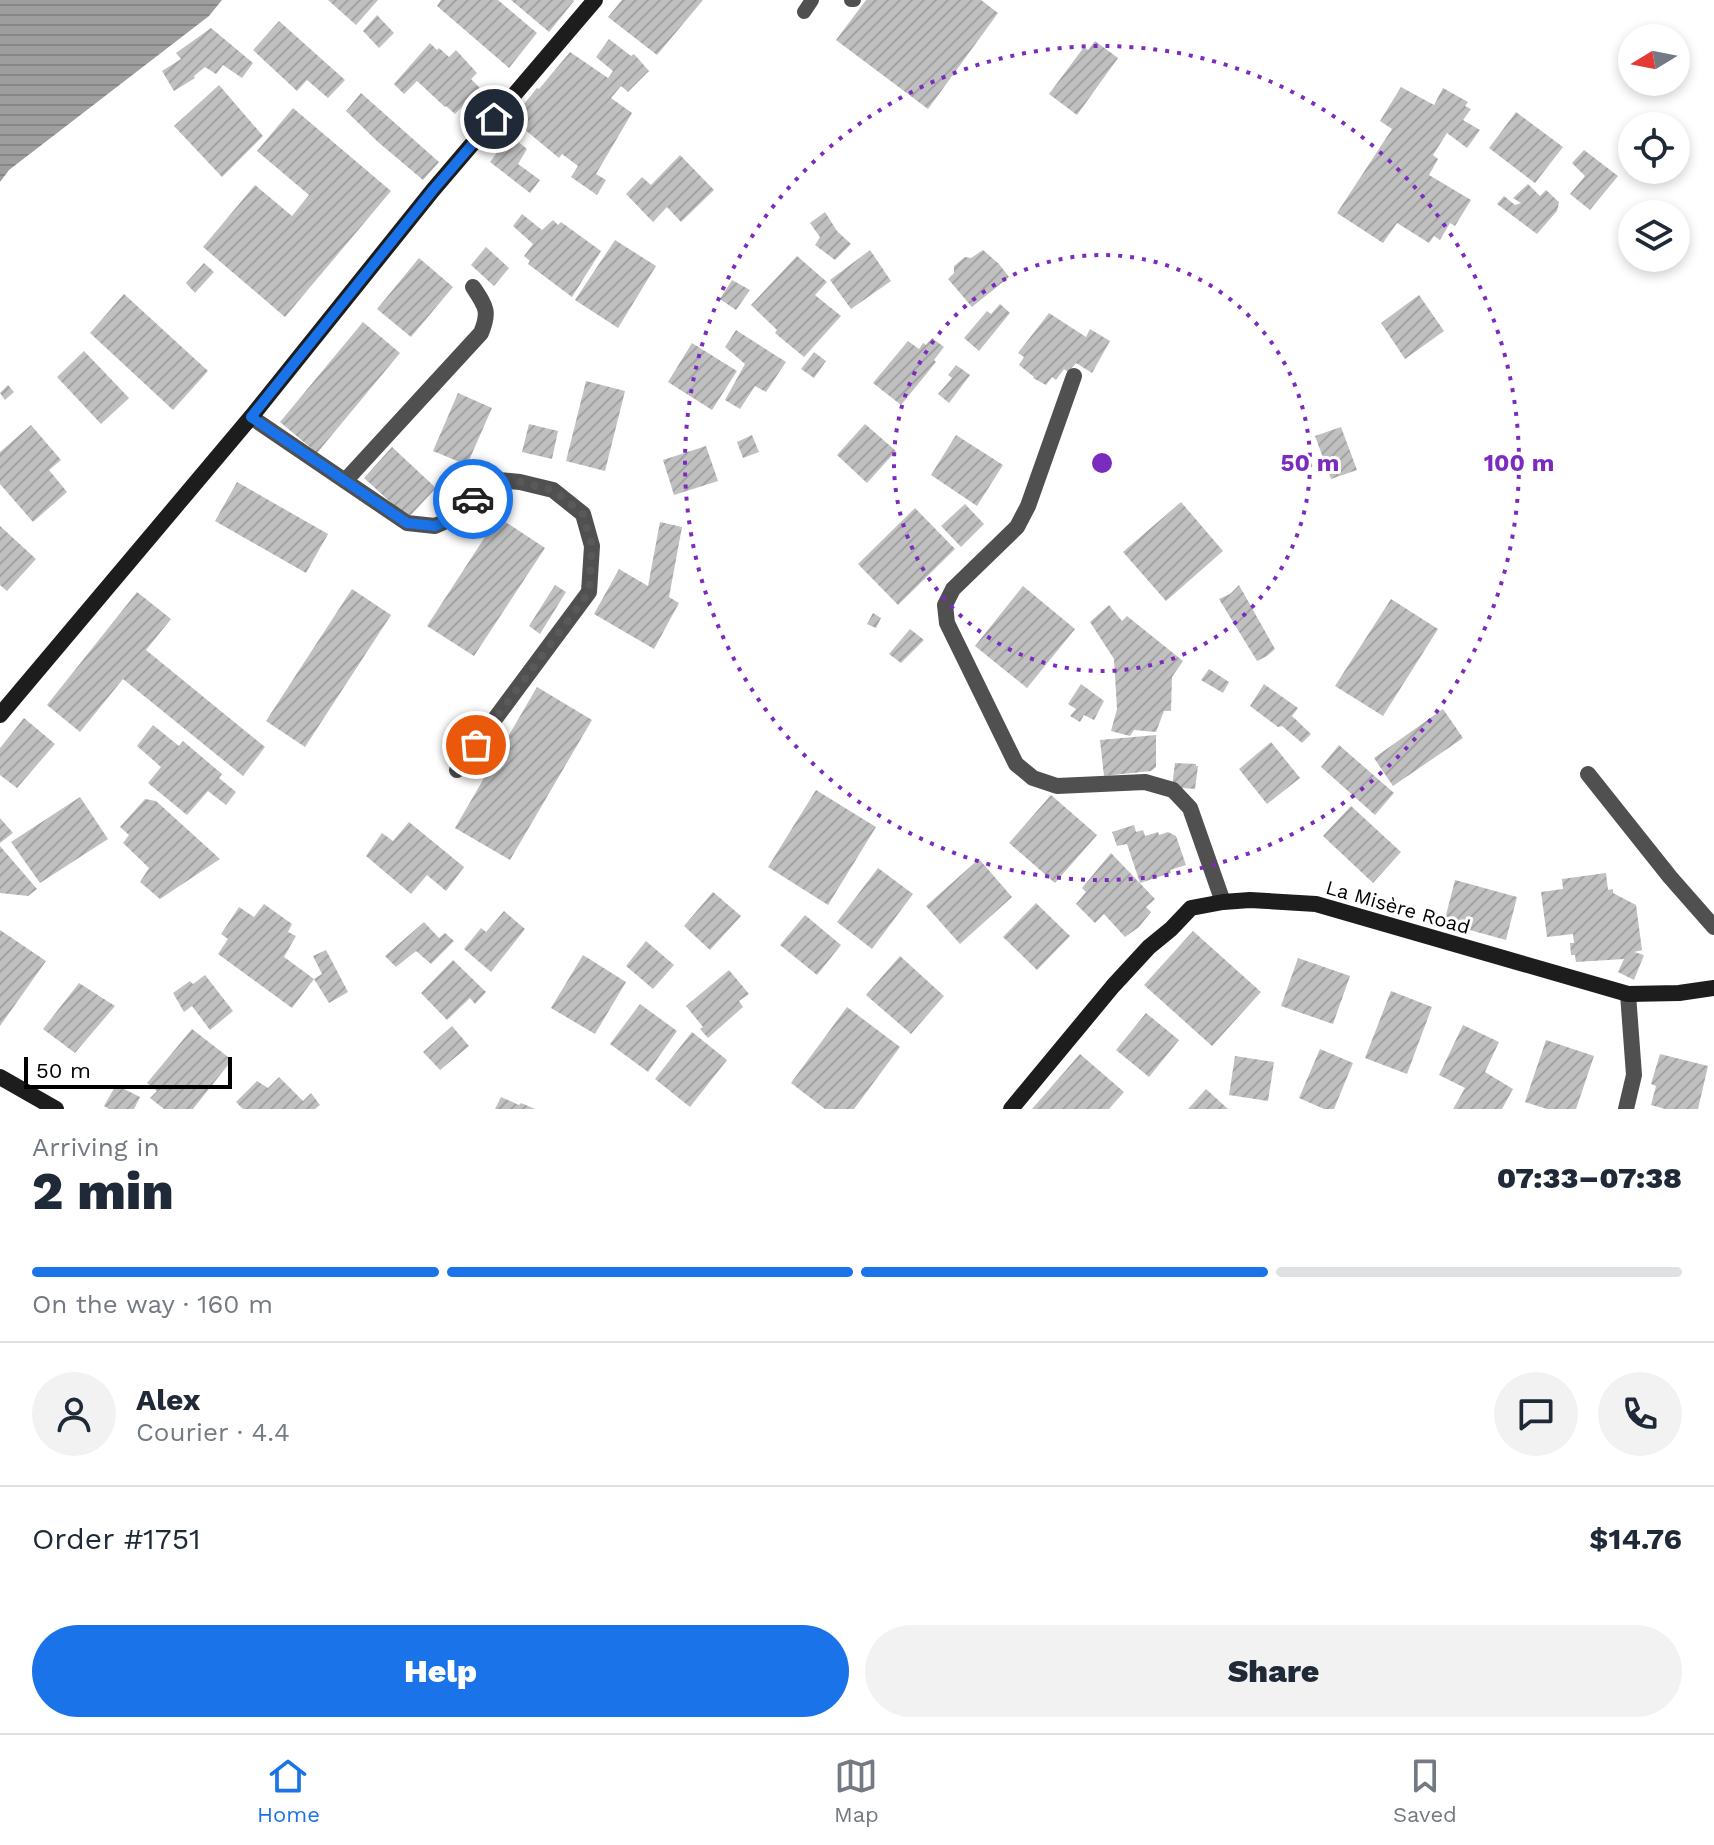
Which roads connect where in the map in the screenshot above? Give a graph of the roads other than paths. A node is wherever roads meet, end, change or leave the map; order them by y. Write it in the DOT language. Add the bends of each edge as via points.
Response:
graph roads {
  1 [pos="595,0"];
  2 [pos="473,287"];
  3 [pos="1074,376"];
  4 [pos="251,417"];
  5 [pos="345,481"];
  6 [pos="0,715"];
  7 [pos="457,770"];
  8 [pos="1588,774"];
  9 [pos="1223,902"];
  10 [pos="1714,927"];
  11 [pos="1714,988"];
  12 [pos="1628,994"];
  13 [pos="0,1077"];
  14 [pos="1014,1108"];
  15 [pos="56,1109"];
  16 [pos="1626,1109"];
  1 -- 4 [label="main road" via="433,190"];
  2 -- 5 [label="street" via="487,318 481,333"];
  3 -- 9 [label="street" via="1028,506 1017,527 953,589 945,605 947,623 1016,764 1033,778 1057,786 1145,782 1173,790 1190,808"];
  4 -- 5 [label="street"];
  4 -- 6 [label="main road"];
  5 -- 7 [label="street" via="407,523 435,526 462,514 488,479 553,490 583,514 592,546 589,592"];
  8 -- 10 [label="street"];
  9 -- 12 [label="main road, La Misère Road" via="1316,904"];
  9 -- 14 [label="main road, La Misère Road" via="1191,908 1149,947"];
  11 -- 12 [label="main road, La Misère Road"];
  12 -- 16 [label="street" via="1634,1075"];
  13 -- 15 [label="main road"];
}
